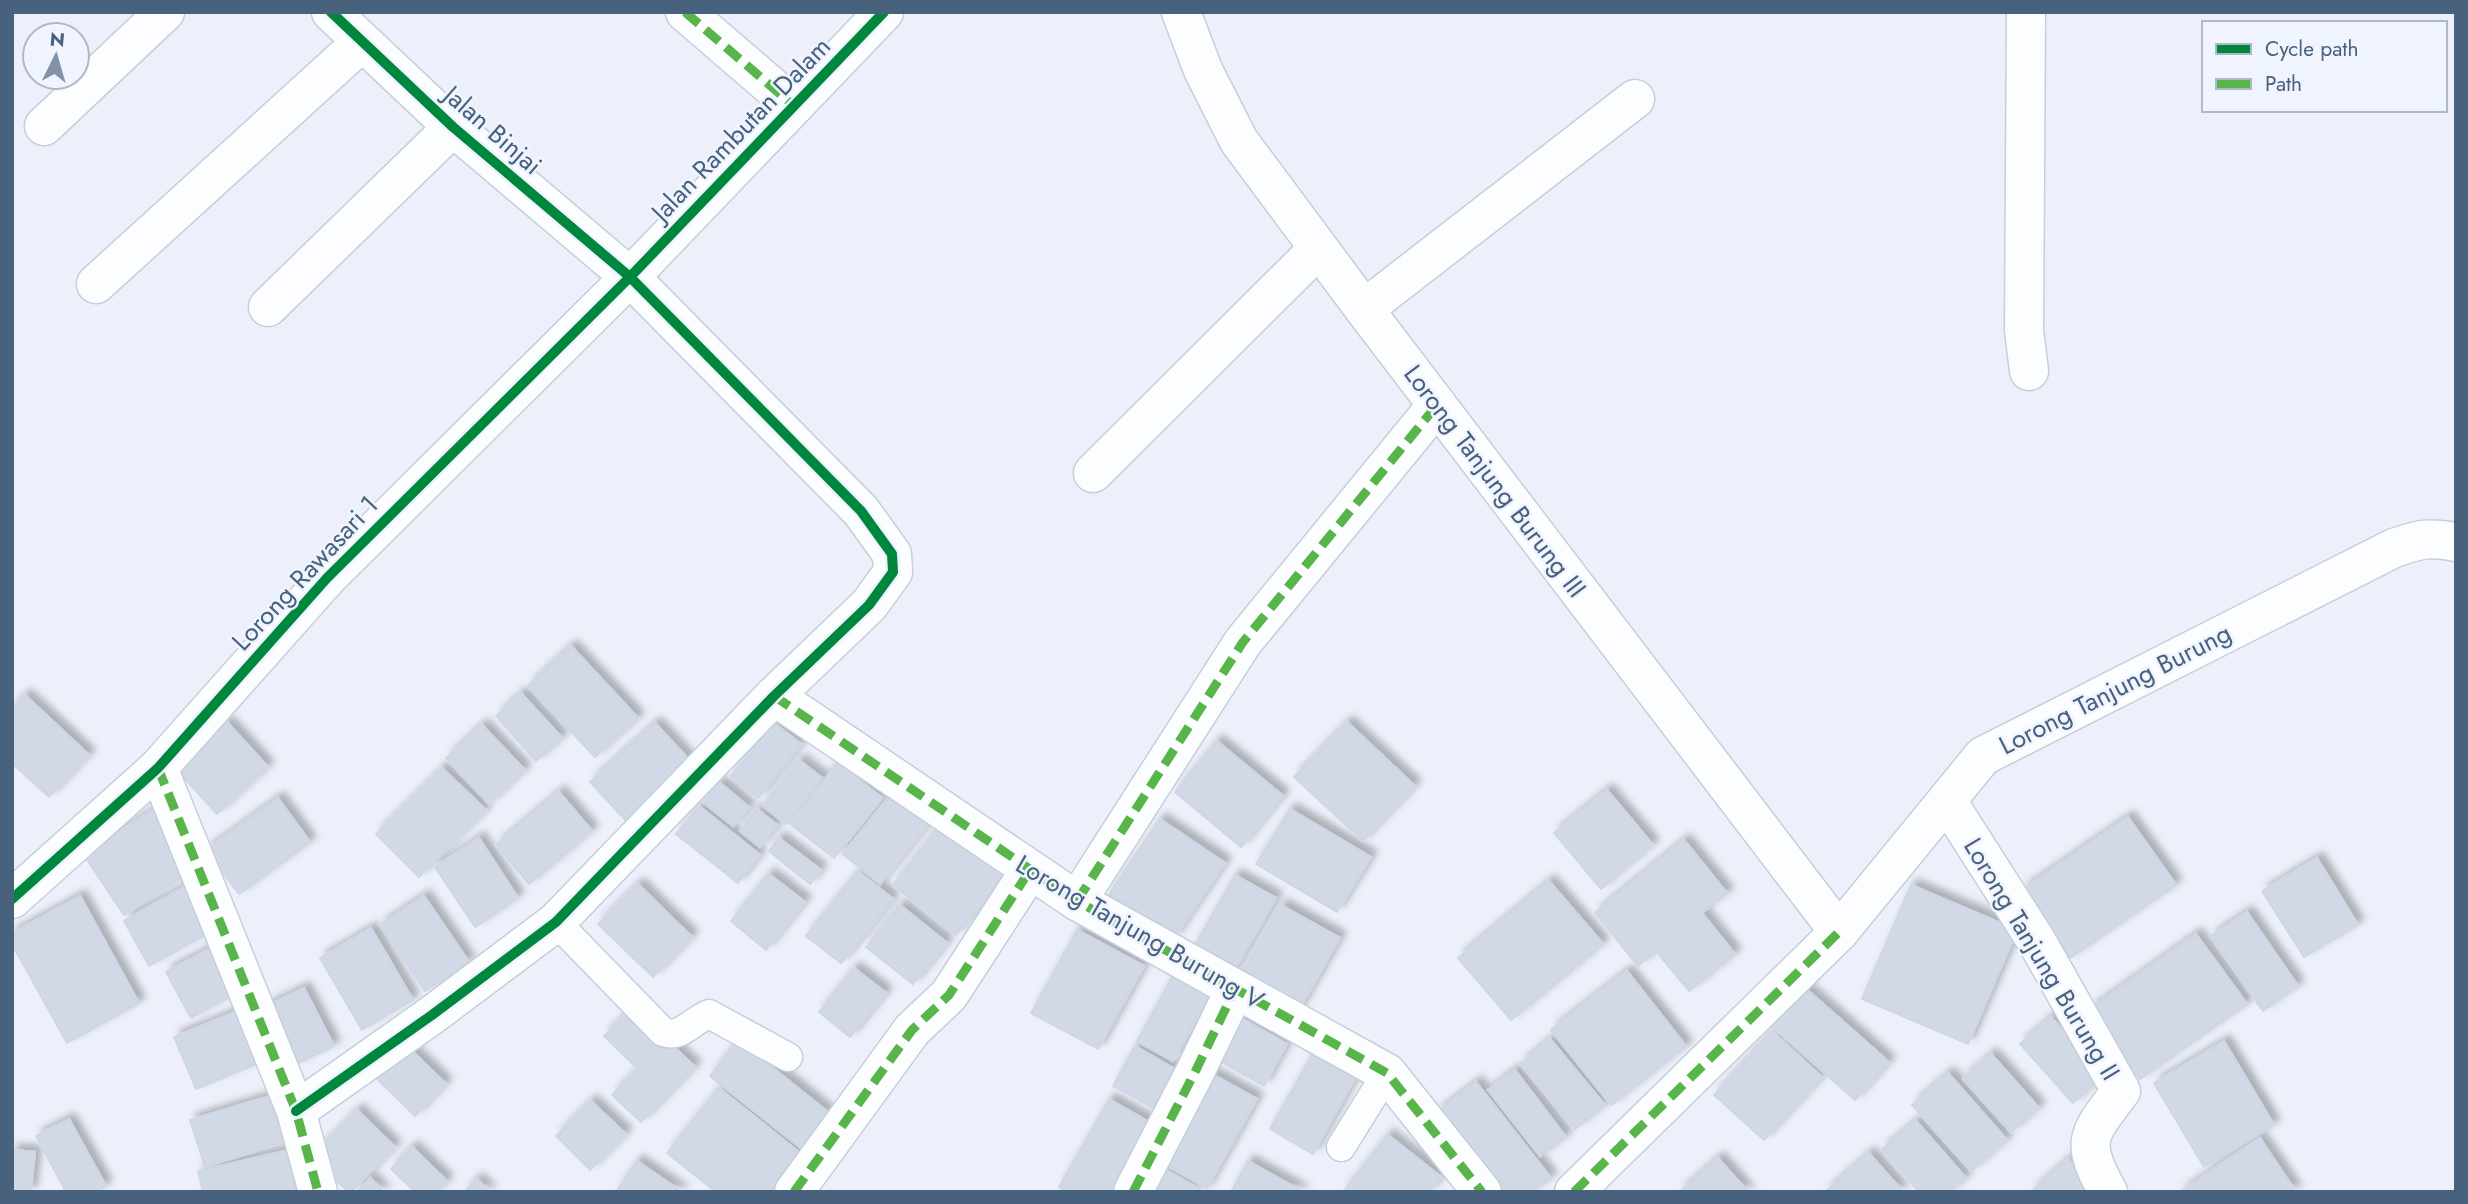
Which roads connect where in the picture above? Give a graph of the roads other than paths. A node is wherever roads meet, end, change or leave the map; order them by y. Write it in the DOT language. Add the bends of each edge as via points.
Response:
graph roads {
  1 [pos="165,12"];
  2 [pos="331,12"];
  3 [pos="685,12"];
  4 [pos="884,12"];
  5 [pos="1181,12"];
  6 [pos="2025,12"];
  7 [pos="362,42"];
  8 [pos="1635,99"];
  9 [pos="794,106"];
  10 [pos="44,126"];
  11 [pos="453,127"];
  12 [pos="1318,249"];
  13 [pos="630,277"];
  14 [pos="96,284"];
  15 [pos="268,307"];
  16 [pos="1364,309"];
  17 [pos="2029,371"];
  18 [pos="1437,405"];
  19 [pos="1093,473"];
  20 [pos="2456,542"];
  21 [pos="774,696"];
  22 [pos="158,768"];
  23 [pos="1947,801"];
  24 [pos="1030,870"];
  25 [pos="15,896"];
  26 [pos="1077,901"];
  27 [pos="556,922"];
  28 [pos="1839,932"];
  29 [pos="1235,989"];
  30 [pos="788,1058"];
  31 [pos="1387,1073"];
  32 [pos="296,1111"];
  33 [pos="1341,1147"];
  34 [pos="318,1192"];
  35 [pos="794,1192"];
  36 [pos="1133,1192"];
  37 [pos="1482,1192"];
  38 [pos="1574,1192"];
  39 [pos="2108,1192"];
  1 -- 10 [label="street"];
  2 -- 7 [label="street, Jalan Binjai"];
  3 -- 9 [label="street"];
  4 -- 9 [label="street, Jalan Rambutan Dalam"];
  5 -- 12 [label="street, Lorong Tanjung Burung III" via="1203,70 1240,141"];
  6 -- 17 [label="street" via="2024,330"];
  7 -- 11 [label="street, Jalan Binjai"];
  7 -- 14 [label="street"];
  8 -- 16 [label="street"];
  9 -- 13 [label="street, Jalan Rambutan Dalam"];
  11 -- 13 [label="street, Jalan Binjai"];
  11 -- 15 [label="street"];
  12 -- 16 [label="street, Lorong Tanjung Burung III"];
  12 -- 19 [label="street"];
  13 -- 21 [label="street, Jalan Binjai" via="861,511 892,554 893,572 869,605"];
  13 -- 22 [label="street, Lorong Rawasari 1" via="327,578"];
  16 -- 18 [label="street, Lorong Tanjung Burung III"];
  18 -- 26 [label="street" via="1243,642"];
  18 -- 28 [label="street, Lorong Tanjung Burung III"];
  20 -- 23 [label="street, Lorong Tanjung Burung" via="2434,538 2394,548 1983,756"];
  21 -- 24 [label="street, Lorong Tanjung Burung V"];
  21 -- 27 [label="street, Jalan Binjai"];
  22 -- 25 [label="street, Lorong Rawasari 1"];
  22 -- 32 [label="street"];
  23 -- 28 [label="street, Lorong Tanjung Burung"];
  23 -- 39 [label="street, Lorong Tanjung Burung II" via="2037,942 2121,1091 2092,1129 2089,1142 2090,1157"];
  24 -- 26 [label="street, Lorong Tanjung Burung V"];
  24 -- 35 [label="street" via="948,995 912,1030"];
  26 -- 29 [label="street, Lorong Tanjung Burung V"];
  27 -- 30 [label="lane" via="663,1032 678,1034 709,1014"];
  27 -- 32 [label="street, Jalan Binjai"];
  28 -- 38 [label="street, Lorong Tanjung Burung"];
  29 -- 31 [label="street, Lorong Tanjung Burung V"];
  29 -- 36 [label="street"];
  31 -- 33 [label="lane"];
  31 -- 37 [label="street, Lorong Tanjung Burung V"];
  32 -- 34 [label="street"];
}
